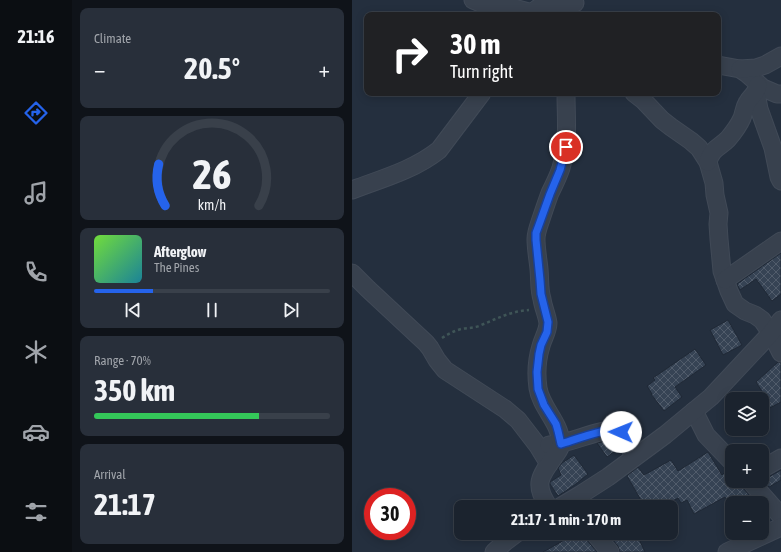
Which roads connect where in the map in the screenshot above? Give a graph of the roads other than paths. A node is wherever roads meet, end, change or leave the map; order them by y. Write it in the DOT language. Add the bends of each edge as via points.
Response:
graph roads {
  1 [pos="473,0"];
  2 [pos="568,6"];
  3 [pos="525,12"];
  4 [pos="533,12"];
  5 [pos="781,56"];
  6 [pos="721,66"];
  7 [pos="740,69"];
  8 [pos="757,89"];
  9 [pos="781,94"];
  10 [pos="480,96"];
  11 [pos="566,96"];
  12 [pos="638,96"];
  13 [pos="708,162"];
  14 [pos="781,181"];
  15 [pos="352,190"];
  16 [pos="781,241"];
  17 [pos="352,273"];
  18 [pos="725,280"];
  19 [pos="781,320"];
  20 [pos="771,333"];
  21 [pos="781,353"];
  22 [pos="694,412"];
  23 [pos="561,444"];
  24 [pos="538,446"];
  25 [pos="725,455"];
  26 [pos="634,457"];
  27 [pos="781,458"];
  28 [pos="549,464"];
  29 [pos="769,466"];
  30 [pos="756,488"];
  31 [pos="544,500"];
  32 [pos="572,500"];
  33 [pos="781,516"];
  34 [pos="781,527"];
  35 [pos="507,540"];
  36 [pos="600,540"];
  37 [pos="494,552"];
  38 [pos="610,552"];
  39 [pos="727,552"];
  1 -- 3 [label="street" via="485,5 507,6"];
  2 -- 4 [label="street" via="547,5"];
  5 -- 7 [label="street" via="766,66"];
  6 -- 7 [label="street"];
  7 -- 8 [label="street"];
  8 -- 9 [label="street"];
  8 -- 13 [label="street" via="745,105 740,122 727,139 712,152"];
  8 -- 14 [label="street" via="759,109 774,148 778,177"];
  10 -- 15 [label="street" via="439,150 431,156 407,169"];
  11 -- 23 [label="street" via="565,152 536,233 541,294 548,328 539,354 538,389 556,424"];
  12 -- 13 [label="street" via="662,120 699,148"];
  13 -- 18 [label="street" via="720,213 720,254"];
  16 -- 18 [label="street"];
  17 -- 24 [label="street" via="430,348 445,370 505,409 518,420"];
  18 -- 20 [label="street" via="736,304 762,320"];
  19 -- 20 [label="street"];
  20 -- 21 [label="street"];
  20 -- 22 [label="street"];
  22 -- 25 [label="street" via="706,435"];
  22 -- 26 [label="street"];
  23 -- 24 [label="street"];
  23 -- 26 [label="street" via="619,429"];
  23 -- 28 [label="street"];
  24 -- 28 [label="street"];
  26 -- 32 [label="street"];
  27 -- 29 [label="street"];
  28 -- 31 [label="street" via="539,484"];
  30 -- 33 [label="street"];
  34 -- 39 [label="street"];
  35 -- 37 [label="street"];
  36 -- 38 [label="street"];
}
